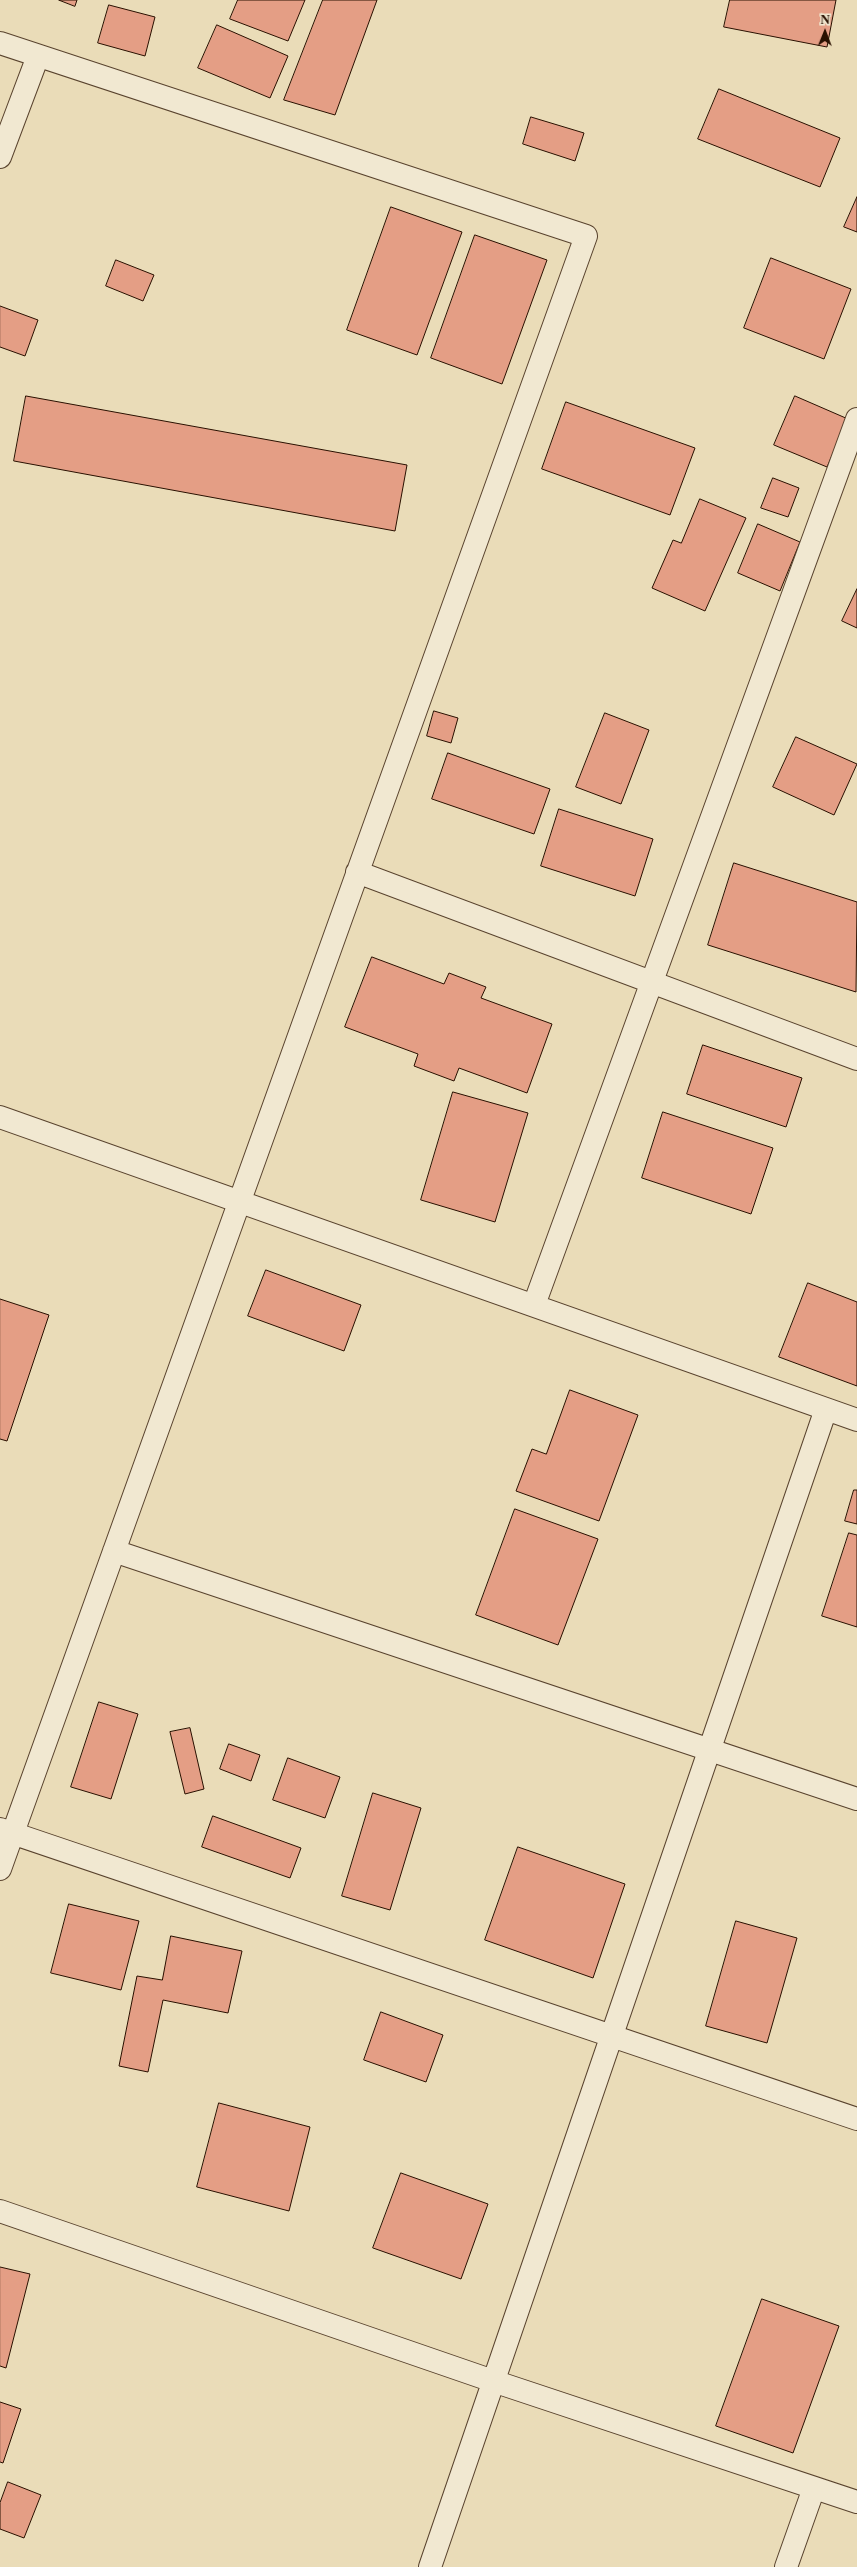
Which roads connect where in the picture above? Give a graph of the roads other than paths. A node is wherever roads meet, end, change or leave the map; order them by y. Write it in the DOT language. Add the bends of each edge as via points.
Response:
graph roads {
  1 [pos="0,42"];
  2 [pos="38,56"];
  3 [pos="0,157"];
  4 [pos="857,419"];
  5 [pos="357,872"];
  6 [pos="651,982"];
  7 [pos="857,1059"];
  8 [pos="0,1117"];
  9 [pos="240,1202"];
  10 [pos="534,1306"];
  11 [pos="826,1409"];
  12 [pos="857,1420"];
  13 [pos="114,1551"];
  14 [pos="710,1750"];
  15 [pos="857,1800"];
  16 [pos="6,1831"];
  17 [pos="0,1869"];
  18 [pos="612,2036"];
  19 [pos="857,2118"];
  20 [pos="0,2211"];
  21 [pos="493,2381"];
  22 [pos="814,2488"];
  23 [pos="857,2502"];
  24 [pos="430,2567"];
  25 [pos="786,2567"];
  1 -- 2 [label="street"];
  2 -- 3 [label="street"];
  2 -- 5 [label="street" via="586,236"];
  4 -- 6 [label="street"];
  5 -- 6 [label="street"];
  5 -- 9 [label="street"];
  6 -- 7 [label="street"];
  6 -- 10 [label="street"];
  8 -- 9 [label="street"];
  9 -- 10 [label="street"];
  9 -- 13 [label="street"];
  10 -- 11 [label="street"];
  11 -- 12 [label="street"];
  11 -- 14 [label="street"];
  13 -- 14 [label="street"];
  13 -- 16 [label="street"];
  14 -- 15 [label="street"];
  14 -- 18 [label="street"];
  16 -- 17 [label="street"];
  16 -- 18 [label="street"];
  18 -- 19 [label="street"];
  18 -- 21 [label="street"];
  20 -- 21 [label="street"];
  21 -- 22 [label="street"];
  21 -- 24 [label="street"];
  22 -- 23 [label="street"];
  22 -- 25 [label="street"];
}
